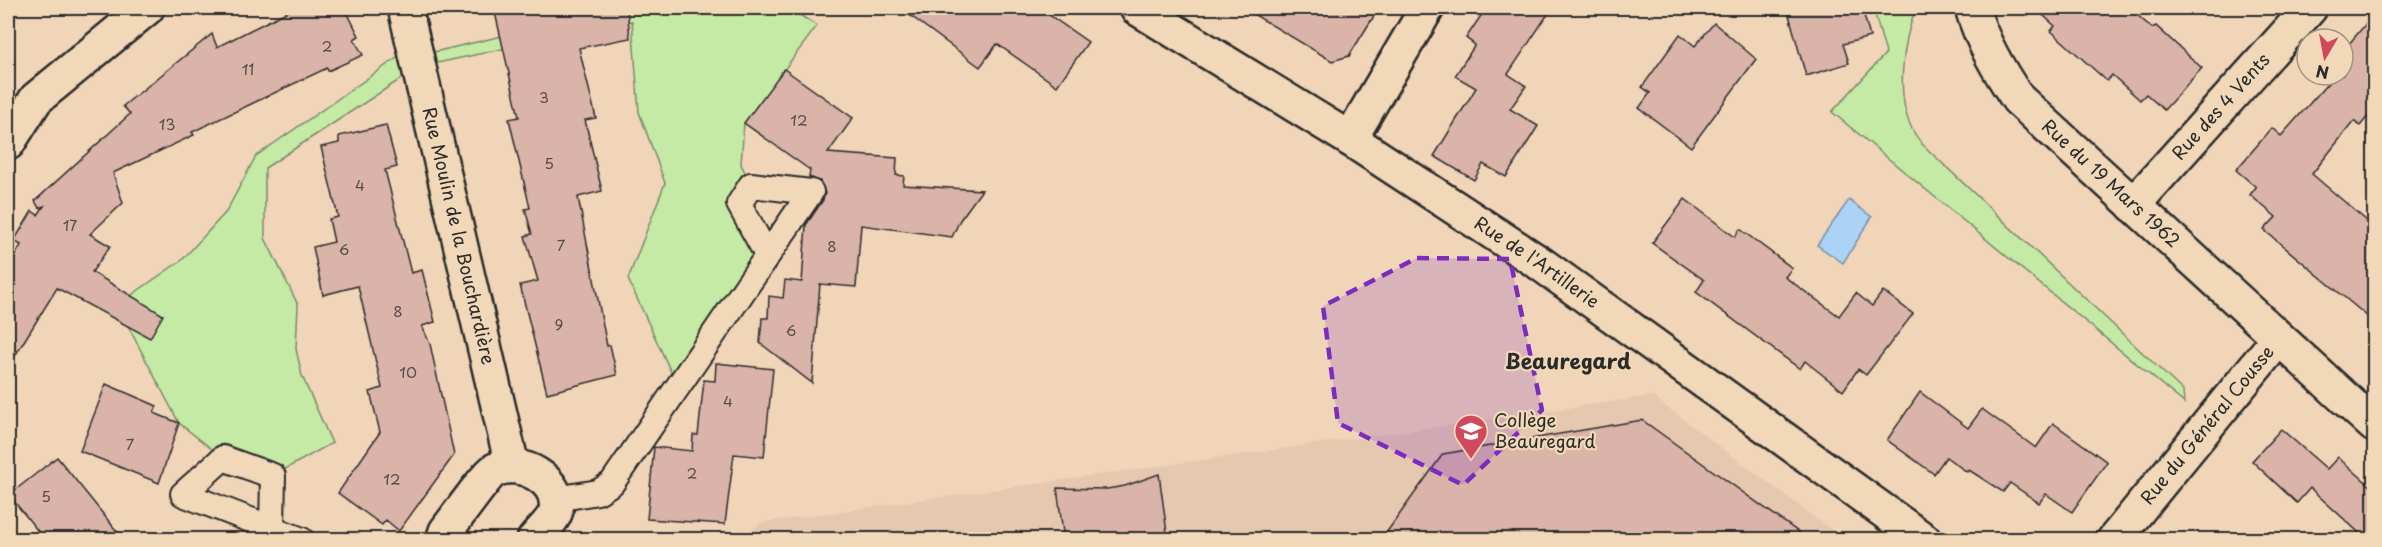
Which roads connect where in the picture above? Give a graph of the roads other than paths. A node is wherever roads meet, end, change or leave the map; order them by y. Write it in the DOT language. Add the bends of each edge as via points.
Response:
graph roads {
  1 [pos="147,8"];
  2 [pos="405,8"];
  3 [pos="1137,8"];
  4 [pos="1427,8"];
  5 [pos="1972,8"];
  6 [pos="2310,8"];
  7 [pos="1350,139"];
  8 [pos="8,143"];
  9 [pos="2133,205"];
  10 [pos="767,255"];
  11 [pos="2278,339"];
  12 [pos="2374,425"];
  13 [pos="512,465"];
  14 [pos="556,499"];
  15 [pos="272,528"];
  16 [pos="302,540"];
  17 [pos="443,540"];
  18 [pos="534,540"];
  19 [pos="1923,540"];
  20 [pos="2114,540"];
  1 -- 8 [label="street" via="36,99"];
  2 -- 13 [label="street, Rue Moulin de la Bouchardière"];
  3 -- 7 [label="street, Rue de l'Artillerie"];
  4 -- 7 [label="street"];
  5 -- 9 [label="street, Rue du 19 Mars 1962" via="1996,65 2018,99"];
  6 -- 9 [label="street, Rue des 4 Vents"];
  7 -- 19 [label="street, Rue de l'Artillerie" via="1541,264"];
  9 -- 11 [label="street, Rue du 19 Mars 1962"];
  10 -- 14 [label="lane" via="612,483 598,492"];
  11 -- 12 [label="street, Rue du 19 Mars 1962"];
  11 -- 20 [label="street, Rue du Général Cousse"];
  13 -- 14 [label="street" via="539,476"];
  13 -- 17 [label="street" via="493,470"];
  14 -- 18 [label="street" via="556,513"];
  15 -- 16 [label="lane"];
}
